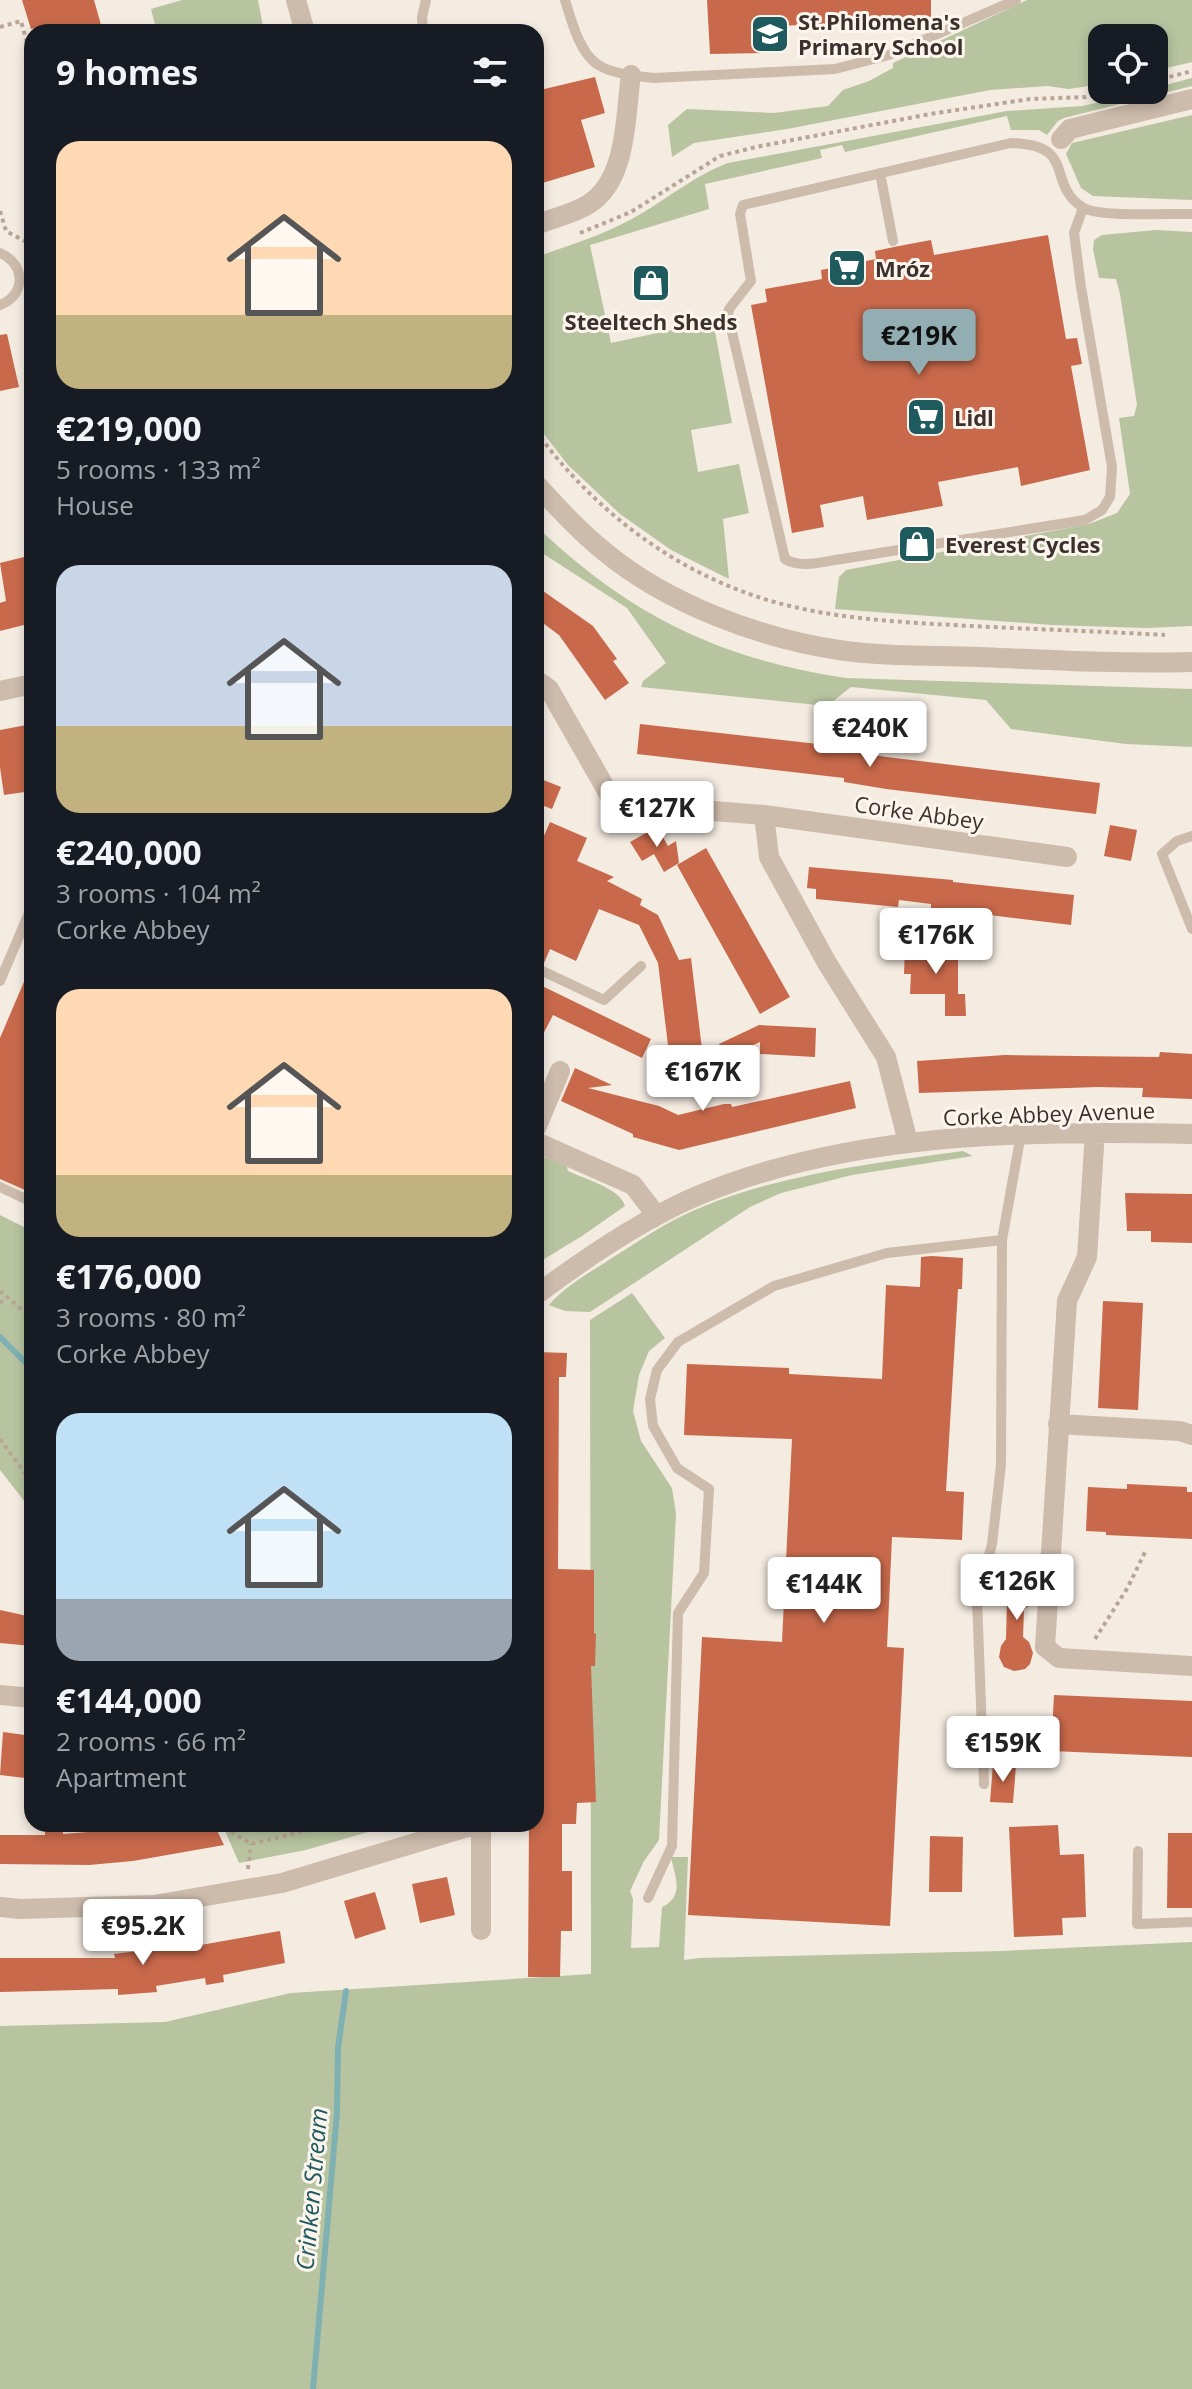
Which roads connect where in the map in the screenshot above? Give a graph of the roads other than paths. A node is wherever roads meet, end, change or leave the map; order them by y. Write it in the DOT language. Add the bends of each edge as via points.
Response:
graph roads {
  1 [pos="296,0"];
  2 [pos="426,0"];
  3 [pos="565,0"];
  4 [pos="1016,0"];
  5 [pos="303,24"];
  6 [pos="422,24"];
  7 [pos="631,75"];
  8 [pos="1192,99"];
  9 [pos="1061,139"];
  10 [pos="880,173"];
  11 [pos="1083,208"];
  12 [pos="1192,214"];
  13 [pos="544,222"];
  14 [pos="893,241"];
  15 [pos="0,253"];
  16 [pos="24,278"];
  17 [pos="24,284"];
  18 [pos="0,305"];
  19 [pos="544,493"];
  20 [pos="1192,662"];
  21 [pos="24,686"];
  22 [pos="544,686"];
  23 [pos="0,691"];
  24 [pos="764,815"];
  25 [pos="1192,836"];
  26 [pos="1067,857"];
  27 [pos="24,925"];
  28 [pos="1192,929"];
  29 [pos="641,966"];
  30 [pos="544,972"];
  31 [pos="0,981"];
  32 [pos="560,1071"];
  33 [pos="544,1109"];
  34 [pos="1095,1131"];
  35 [pos="1021,1134"];
  36 [pos="1192,1134"];
  37 [pos="908,1142"];
  38 [pos="544,1146"];
  39 [pos="0,1187"];
  40 [pos="24,1198"];
  41 [pos="653,1218"];
  42 [pos="1002,1240"];
  43 [pos="544,1289"];
  44 [pos="1058,1424"];
  45 [pos="1192,1435"];
  46 [pos="1192,1666"];
  47 [pos="0,1695"];
  48 [pos="24,1697"];
  49 [pos="984,1784"];
  50 [pos="452,1832"];
  51 [pos="479,1832"];
  52 [pos="1138,1851"];
  53 [pos="648,1898"];
  54 [pos="0,1907"];
  55 [pos="1192,1922"];
  56 [pos="481,1930"];
  1 -- 5 [label="street"];
  2 -- 6 [label="lane"];
  3 -- 7 [label="lane" via="576,36 596,64"];
  4 -- 7 [label="lane" via="889,55 835,69"];
  7 -- 13 [label="street" via="621,145 609,184 581,208"];
  8 -- 9 [label="street" via="1070,129"];
  10 -- 11 [label="lane" via="1024,143 1048,151 1071,197"];
  10 -- 11 [label="lane" via="748,202 741,210 751,281 728,315 781,550 793,564 1085,520 1102,510 1110,497 1112,467 1074,233"];
  10 -- 14 [label="lane"];
  11 -- 12 [label="lane"];
  15 -- 16 [label="lane"];
  17 -- 18 [label="lane"];
  19 -- 20 [label="street" via="607,554 662,590 783,640 856,651"];
  21 -- 23 [label="street"];
  22 -- 24 [label="street, Corke Abbey" via="614,803"];
  24 -- 26 [label="street, Corke Abbey"];
  24 -- 37 [label="street" via="769,857 886,1057"];
  25 -- 28 [label="lane" via="1162,854"];
  27 -- 31 [label="lane"];
  29 -- 30 [label="lane" via="604,1000"];
  32 -- 33 [label="street"];
  34 -- 35 [label="street, Corke Abbey Avenue"];
  34 -- 36 [label="street, Corke Abbey Avenue"];
  34 -- 44 [label="street" via="1087,1257 1067,1301"];
  35 -- 37 [label="street, Corke Abbey Avenue"];
  35 -- 42 [label="lane"];
  37 -- 41 [label="street, Corke Abbey Avenue" via="803,1162 713,1190"];
  38 -- 41 [label="street" via="633,1185"];
  39 -- 40 [label="lane"];
  41 -- 43 [label="street, Corke Abbey Avenue"];
  42 -- 49 [label="lane" via="1001,1465 992,1544 977,1600"];
  42 -- 53 [label="lane" via="887,1253 774,1286 678,1342 657,1370 650,1399 653,1426 677,1468 709,1489 704,1573 678,1613 672,1846"];
  44 -- 45 [label="street"];
  44 -- 46 [label="street" via="1045,1647 1059,1658"];
  47 -- 48 [label="street"];
  50 -- 54 [label="street" via="282,1883 154,1905"];
  51 -- 56 [label="street"];
  52 -- 55 [label="lane" via="1137,1924"];
}
